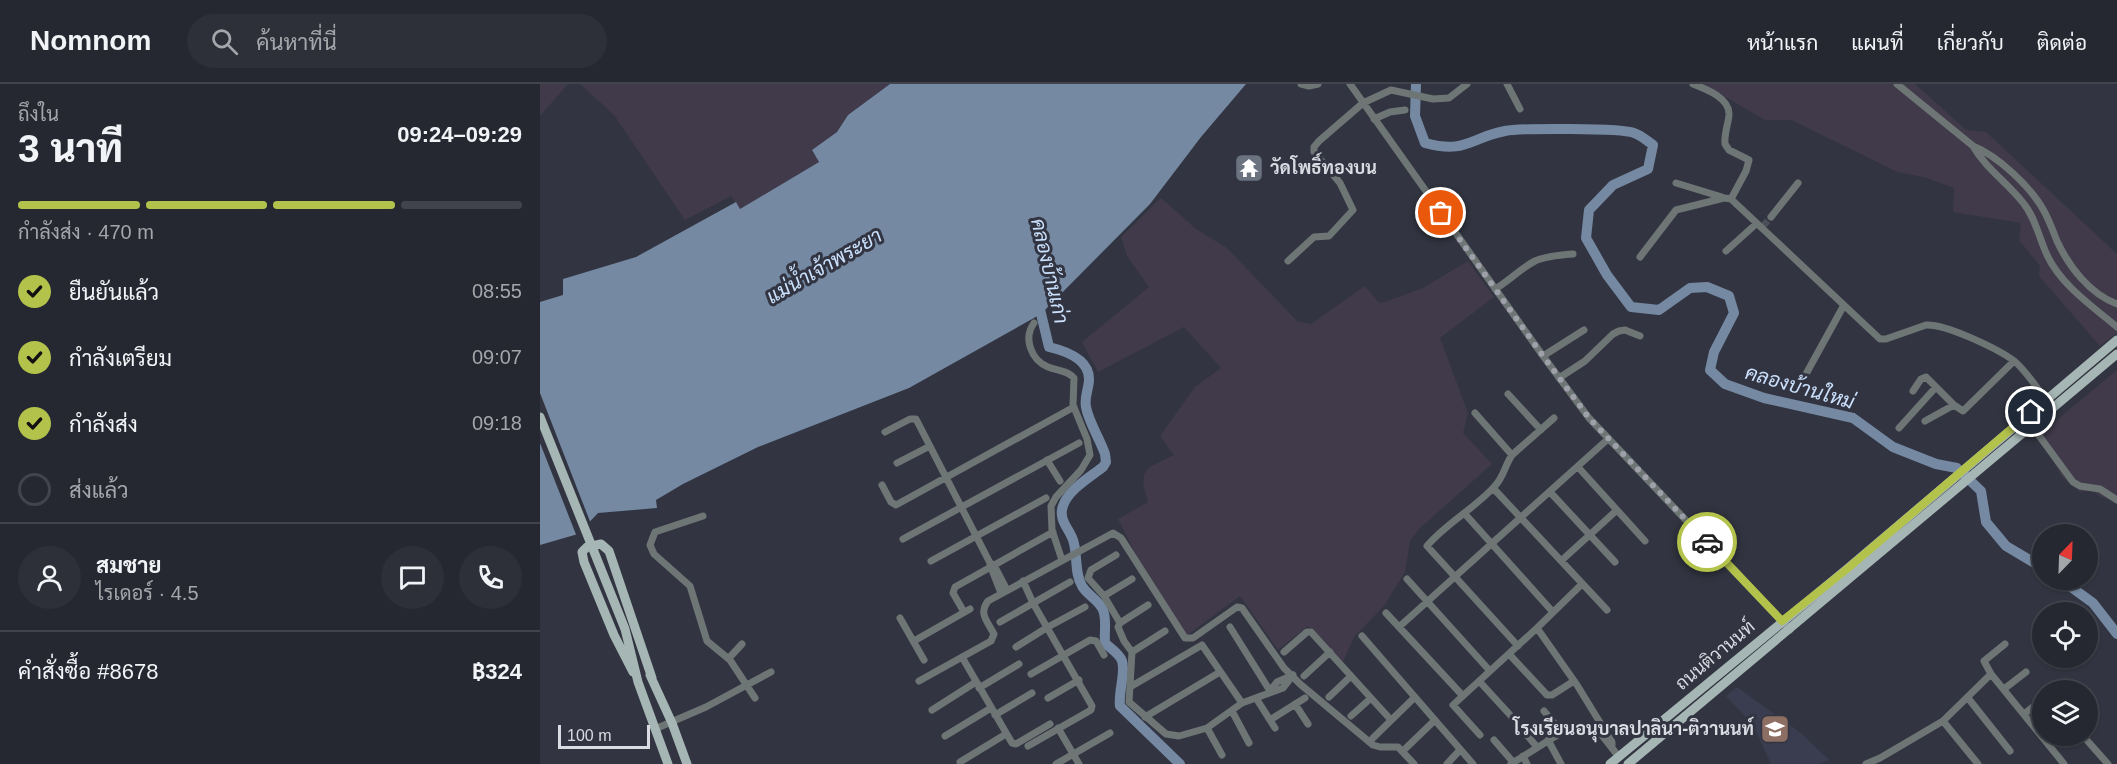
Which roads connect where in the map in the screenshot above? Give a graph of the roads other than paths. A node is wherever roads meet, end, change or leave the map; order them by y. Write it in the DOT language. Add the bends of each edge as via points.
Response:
graph roads {
  1 [pos="1301,84"];
  2 [pos="1318,84"];
  3 [pos="1350,84"];
  4 [pos="1467,84"];
  5 [pos="1507,84"];
  6 [pos="1693,84"];
  7 [pos="1897,84"];
  8 [pos="1363,103"];
  9 [pos="1519,106"];
  10 [pos="1406,110"];
  11 [pos="1374,119"];
  12 [pos="1972,146"];
  13 [pos="1676,183"];
  14 [pos="1798,183"];
  15 [pos="1728,199"];
  16 [pos="1771,218"];
  17 [pos="1760,226"];
  18 [pos="1726,251"];
  19 [pos="1573,255"];
  20 [pos="1640,257"];
  21 [pos="1288,261"];
  22 [pos="1495,289"];
  23 [pos="2094,292"];
  24 [pos="2086,300"];
  25 [pos="2117,304"];
  26 [pos="1844,305"];
  27 [pos="1034,323"];
  28 [pos="2117,327"];
  29 [pos="1584,330"];
  30 [pos="1640,336"];
  31 [pos="2117,340"];
  32 [pos="2117,354"];
  33 [pos="1543,356"];
  34 [pos="2014,361"];
  35 [pos="1806,374"];
  36 [pos="1559,378"];
  37 [pos="1936,387"];
  38 [pos="1913,391"];
  39 [pos="1508,394"];
  40 [pos="2046,400"];
  41 [pos="1954,405"];
  42 [pos="1074,407"];
  43 [pos="1475,413"];
  44 [pos="540,417"];
  45 [pos="1554,418"];
  46 [pos="1925,421"];
  47 [pos="2032,426"];
  48 [pos="1899,428"];
  49 [pos="1540,430"];
  50 [pos="885,432"];
  51 [pos="1608,439"];
  52 [pos="1079,442"];
  53 [pos="930,446"];
  54 [pos="1512,455"];
  55 [pos="1047,460"];
  56 [pos="897,463"];
  57 [pos="1977,466"];
  58 [pos="1578,467"];
  59 [pos="946,476"];
  60 [pos="1060,482"];
  61 [pos="882,485"];
  62 [pos="1493,488"];
  63 [pos="1949,489"];
  64 [pos="1550,492"];
  65 [pos="1046,498"];
  66 [pos="2117,500"];
  67 [pos="961,506"];
  68 [pos="1617,510"];
  69 [pos="1465,513"];
  70 [pos="703,516"];
  71 [pos="1521,518"];
  72 [pos="1053,532"];
  73 [pos="1590,535"];
  74 [pos="977,536"];
  75 [pos="903,539"];
  76 [pos="1645,541"];
  77 [pos="1491,543"];
  78 [pos="1116,555"];
  79 [pos="1063,560"];
  80 [pos="931,561"];
  81 [pos="1561,561"];
  82 [pos="1615,562"];
  83 [pos="991,565"];
  84 [pos="1454,576"];
  85 [pos="1132,579"];
  86 [pos="1407,579"];
  87 [pos="1023,581"];
  88 [pos="1070,582"];
  89 [pos="1582,584"];
  90 [pos="1004,592"];
  91 [pos="1104,596"];
  92 [pos="1426,601"];
  93 [pos="1034,603"];
  94 [pos="1148,605"];
  95 [pos="1085,607"];
  96 [pos="1607,610"];
  97 [pos="1552,611"];
  98 [pos="1386,613"];
  99 [pos="900,618"];
  100 [pos="1782,621"];
  101 [pos="1000,622"];
  102 [pos="1120,623"];
  103 [pos="1048,627"];
  104 [pos="1230,627"];
  105 [pos="1399,627"];
  106 [pos="1537,628"];
  107 [pos="625,629"];
  108 [pos="1790,630"];
  109 [pos="1165,631"];
  110 [pos="1362,636"];
  111 [pos="915,642"];
  112 [pos="742,644"];
  113 [pos="2005,644"];
  114 [pos="1518,646"];
  115 [pos="1016,647"];
  116 [pos="1132,652"];
  117 [pos="1284,652"];
  118 [pos="1330,652"];
  119 [pos="1064,654"];
  120 [pos="1104,654"];
  121 [pos="1509,654"];
  122 [pos="962,657"];
  123 [pos="729,658"];
  124 [pos="924,660"];
  125 [pos="1019,664"];
  126 [pos="1490,671"];
  127 [pos="771,672"];
  128 [pos="1220,672"];
  129 [pos="2026,672"];
  130 [pos="1031,674"];
  131 [pos="1990,674"];
  132 [pos="1293,675"];
  133 [pos="1304,676"];
  134 [pos="1351,676"];
  135 [pos="652,678"];
  136 [pos="1079,680"];
  137 [pos="919,681"];
  138 [pos="1479,681"];
  139 [pos="1574,681"];
  140 [pos="638,682"];
  141 [pos="747,684"];
  142 [pos="977,685"];
  143 [pos="1130,687"];
  144 [pos="2004,689"];
  145 [pos="1270,691"];
  146 [pos="1032,693"];
  147 [pos="1463,696"];
  148 [pos="1329,697"];
  149 [pos="1415,697"];
  150 [pos="755,698"];
  151 [pos="1048,698"];
  152 [pos="1256,698"];
  153 [pos="1305,698"];
  154 [pos="1371,698"];
  155 [pos="1968,698"];
  156 [pos="1242,703"];
  157 [pos="1295,704"];
  158 [pos="991,708"];
  159 [pos="2032,708"];
  160 [pos="932,710"];
  161 [pos="1232,711"];
  162 [pos="1544,711"];
  163 [pos="2024,714"];
  164 [pos="995,715"];
  165 [pos="1145,717"];
  166 [pos="1351,717"];
  167 [pos="1512,717"];
  168 [pos="1270,720"];
  169 [pos="1391,720"];
  170 [pos="1435,720"];
  171 [pos="1943,721"];
  172 [pos="672,723"];
  173 [pos="1308,723"];
  174 [pos="1050,724"];
  175 [pos="1520,727"];
  176 [pos="1058,728"];
  177 [pos="1207,728"];
  178 [pos="1275,728"];
  179 [pos="655,729"];
  180 [pos="1110,733"];
  181 [pos="1006,734"];
  182 [pos="1480,735"];
  183 [pos="945,736"];
  184 [pos="1373,738"];
  185 [pos="1494,740"];
  186 [pos="1548,741"];
  187 [pos="1249,743"];
  188 [pos="1028,746"];
  189 [pos="2092,746"];
  190 [pos="1537,747"];
  191 [pos="1406,748"];
  192 [pos="1460,750"];
  193 [pos="2010,751"];
  194 [pos="1073,754"];
  195 [pos="1222,755"];
  196 [pos="1523,756"];
  197 [pos="1619,757"];
  198 [pos="1881,761"];
  199 [pos="960,762"];
  200 [pos="1512,763"];
  201 [pos="668,764"];
  202 [pos="687,764"];
  203 [pos="1056,764"];
  204 [pos="1079,764"];
  205 [pos="1414,764"];
  206 [pos="1447,764"];
  207 [pos="1473,764"];
  208 [pos="1527,764"];
  209 [pos="1561,764"];
  210 [pos="1610,764"];
  211 [pos="1628,764"];
  212 [pos="1866,764"];
  213 [pos="1978,764"];
  214 [pos="2064,764"];
  215 [pos="2108,764"];
  1 -- 2 [label="street"];
  3 -- 8 [label="street"];
  4 -- 8 [label="street" via="1449,98 1426,98 1391,90"];
  5 -- 9 [label="street"];
  6 -- 15 [label="street" via="1724,100 1729,114 1725,144 1749,160"];
  7 -- 12 [label="street"];
  8 -- 11 [label="street"];
  8 -- 21 [label="street" via="1314,147 1340,183 1352,212 1329,236 1314,237"];
  10 -- 11 [label="street"];
  11 -- 22 [label="street"];
  12 -- 23 [label="street" via="1987,151 2035,198 2066,257"];
  12 -- 24 [label="street" via="1981,161 2025,205 2054,267"];
  13 -- 15 [label="street"];
  14 -- 16 [label="street"];
  15 -- 17 [label="street"];
  15 -- 20 [label="street" via="1676,210"];
  17 -- 18 [label="street"];
  17 -- 26 [label="street"];
  19 -- 22 [label="street" via="1534,261"];
  22 -- 33 [label="street"];
  23 -- 24 [label="street"];
  23 -- 25 [label="street"];
  24 -- 28 [label="street"];
  26 -- 34 [label="street" via="1880,339 1932,325 1961,334"];
  26 -- 35 [label="street"];
  27 -- 42 [label="street" via="1028,334 1036,358 1074,378"];
  29 -- 33 [label="street"];
  30 -- 36 [label="street" via="1625,330 1613,334 1585,361"];
  31 -- 40 [label="main road, ถนนติวานนท์"];
  32 -- 47 [label="main road, ถนนติวานนท์"];
  33 -- 36 [label="street"];
  34 -- 40 [label="street"];
  34 -- 41 [label="street" via="1963,411"];
  36 -- 51 [label="street"];
  37 -- 38 [label="street" via="1924,377"];
  37 -- 41 [label="street"];
  37 -- 48 [label="street"];
  39 -- 49 [label="street"];
  40 -- 57 [label="main road, ถนนติวานนท์"];
  41 -- 46 [label="street"];
  42 -- 59 [label="street"];
  42 -- 72 [label="street" via="1090,455 1051,506"];
  43 -- 54 [label="street"];
  44 -- 107 [label="main road"];
  45 -- 49 [label="street"];
  47 -- 57 [label="main road, ถนนติวานนท์"];
  47 -- 66 [label="street" via="2073,482 2100,489"];
  49 -- 54 [label="street"];
  50 -- 53 [label="street" via="913,418"];
  51 -- 58 [label="street"];
  51 -- 100 [label="street"];
  52 -- 55 [label="street"];
  53 -- 56 [label="street"];
  53 -- 59 [label="street"];
  54 -- 62 [label="street" via="1504,476"];
  55 -- 60 [label="street"];
  55 -- 67 [label="street"];
  57 -- 63 [label="main road, ถนนติวานนท์"];
  58 -- 64 [label="street"];
  58 -- 68 [label="street"];
  59 -- 61 [label="street" via="896,505"];
  59 -- 67 [label="street"];
  62 -- 69 [label="street"];
  62 -- 71 [label="street"];
  63 -- 100 [label="main road, ถนนติวานนท์"];
  63 -- 108 [label="main road, ถนนติวานนท์"];
  64 -- 71 [label="street"];
  64 -- 73 [label="street"];
  65 -- 74 [label="street"];
  67 -- 74 [label="street"];
  67 -- 75 [label="street"];
  68 -- 73 [label="street"];
  68 -- 76 [label="street"];
  69 -- 77 [label="street"];
  69 -- 84 [label="street" via="1427,546"];
  70 -- 123 [label="street" via="654,532 650,544 654,554 690,586 707,641"];
  71 -- 77 [label="street"];
  71 -- 81 [label="street"];
  72 -- 79 [label="street"];
  72 -- 83 [label="street"];
  73 -- 81 [label="street"];
  73 -- 82 [label="street"];
  74 -- 80 [label="street"];
  74 -- 83 [label="street"];
  77 -- 84 [label="street"];
  77 -- 97 [label="street"];
  78 -- 91 [label="street" via="1088,573"];
  79 -- 87 [label="street"];
  79 -- 132 [label="street" via="1113,533 1119,534 1185,638 1193,638 1237,607 1242,608"];
  81 -- 89 [label="street"];
  83 -- 90 [label="street"];
  83 -- 111 [label="street" via="953,590 967,610"];
  84 -- 92 [label="street"];
  84 -- 114 [label="street"];
  85 -- 91 [label="street"];
  86 -- 92 [label="street"];
  87 -- 90 [label="street"];
  87 -- 93 [label="street"];
  88 -- 93 [label="street"];
  89 -- 96 [label="street"];
  89 -- 97 [label="street"];
  90 -- 122 [label="street" via="983,607 993,638"];
  91 -- 102 [label="street"];
  92 -- 105 [label="street"];
  92 -- 126 [label="street"];
  93 -- 101 [label="street"];
  93 -- 103 [label="street"];
  94 -- 102 [label="street"];
  95 -- 103 [label="street"];
  97 -- 106 [label="street"];
  98 -- 105 [label="street"];
  99 -- 111 [label="street"];
  100 -- 108 [label="street"];
  100 -- 197 [label="main road, ถนนติวานนท์"];
  102 -- 116 [label="street" via="1118,627"];
  103 -- 115 [label="street"];
  103 -- 119 [label="street"];
  104 -- 145 [label="street"];
  105 -- 147 [label="street"];
  106 -- 114 [label="street"];
  106 -- 139 [label="street"];
  107 -- 135 [label="main road"];
  107 -- 140 [label="main road"];
  108 -- 211 [label="main road, ถนนติวานนท์"];
  109 -- 116 [label="street"];
  110 -- 149 [label="street"];
  111 -- 124 [label="street"];
  112 -- 123 [label="street"];
  113 -- 131 [label="street" via="1984,661"];
  114 -- 121 [label="street"];
  116 -- 143 [label="street"];
  117 -- 118 [label="street" via="1311,632"];
  118 -- 133 [label="street"];
  118 -- 134 [label="street"];
  119 -- 120 [label="street" via="1093,639"];
  119 -- 130 [label="street"];
  119 -- 136 [label="street"];
  121 -- 126 [label="street"];
  121 -- 139 [label="street" via="1547,695"];
  122 -- 137 [label="street"];
  122 -- 142 [label="street"];
  123 -- 141 [label="street"];
  125 -- 142 [label="street"];
  126 -- 138 [label="street"];
  127 -- 141 [label="street"];
  128 -- 143 [label="street" via="1202,645"];
  128 -- 156 [label="street"];
  128 -- 165 [label="street"];
  129 -- 144 [label="street"];
  131 -- 144 [label="street"];
  131 -- 155 [label="street"];
  132 -- 145 [label="street" via="1277,682"];
  132 -- 205 [label="street" via="1367,741 1380,747 1398,747"];
  134 -- 148 [label="street"];
  134 -- 154 [label="street"];
  135 -- 140 [label="main road" via="609,551 601,544 587,547 582,552 584,562"];
  135 -- 172 [label="main road"];
  136 -- 151 [label="street"];
  136 -- 176 [label="street" via="1091,710"];
  138 -- 147 [label="street"];
  138 -- 167 [label="street"];
  139 -- 197 [label="street"];
  140 -- 179 [label="main road"];
  141 -- 150 [label="street"];
  141 -- 172 [label="street"];
  142 -- 158 [label="street"];
  142 -- 160 [label="street"];
  143 -- 165 [label="street" via="1129,702"];
  144 -- 163 [label="street"];
  145 -- 152 [label="street"];
  146 -- 164 [label="street"];
  147 -- 182 [label="street" via="1453,707"];
  149 -- 169 [label="street"];
  149 -- 170 [label="street"];
  152 -- 156 [label="street"];
  152 -- 168 [label="street"];
  153 -- 157 [label="street"];
  154 -- 166 [label="street"];
  154 -- 169 [label="street"];
  155 -- 171 [label="street"];
  155 -- 193 [label="street"];
  156 -- 161 [label="street"];
  157 -- 168 [label="street"];
  157 -- 173 [label="street"];
  158 -- 164 [label="street"];
  158 -- 183 [label="street"];
  159 -- 163 [label="street"];
  161 -- 177 [label="street"];
  161 -- 187 [label="street"];
  162 -- 186 [label="street" via="1560,730"];
  163 -- 214 [label="street"];
  164 -- 181 [label="street"];
  165 -- 177 [label="street" via="1172,736"];
  168 -- 178 [label="street"];
  169 -- 184 [label="street"];
  170 -- 191 [label="street"];
  170 -- 192 [label="street"];
  171 -- 198 [label="street"];
  171 -- 213 [label="street"];
  172 -- 179 [label="street"];
  172 -- 202 [label="main road"];
  174 -- 181 [label="street" via="1016,744"];
  175 -- 190 [label="street"];
  176 -- 188 [label="street"];
  176 -- 194 [label="street"];
  177 -- 195 [label="street"];
  179 -- 201 [label="main road"];
  180 -- 194 [label="street"];
  181 -- 199 [label="street"];
  185 -- 200 [label="street"];
  186 -- 190 [label="street"];
  186 -- 209 [label="street"];
  189 -- 215 [label="street"];
  190 -- 196 [label="street"];
  192 -- 206 [label="street"];
  192 -- 207 [label="street"];
  194 -- 203 [label="street"];
  194 -- 204 [label="street"];
  196 -- 200 [label="street"];
  196 -- 208 [label="street"];
  197 -- 210 [label="main road, ถนนติวานนท์"];
  198 -- 212 [label="street"];
}
